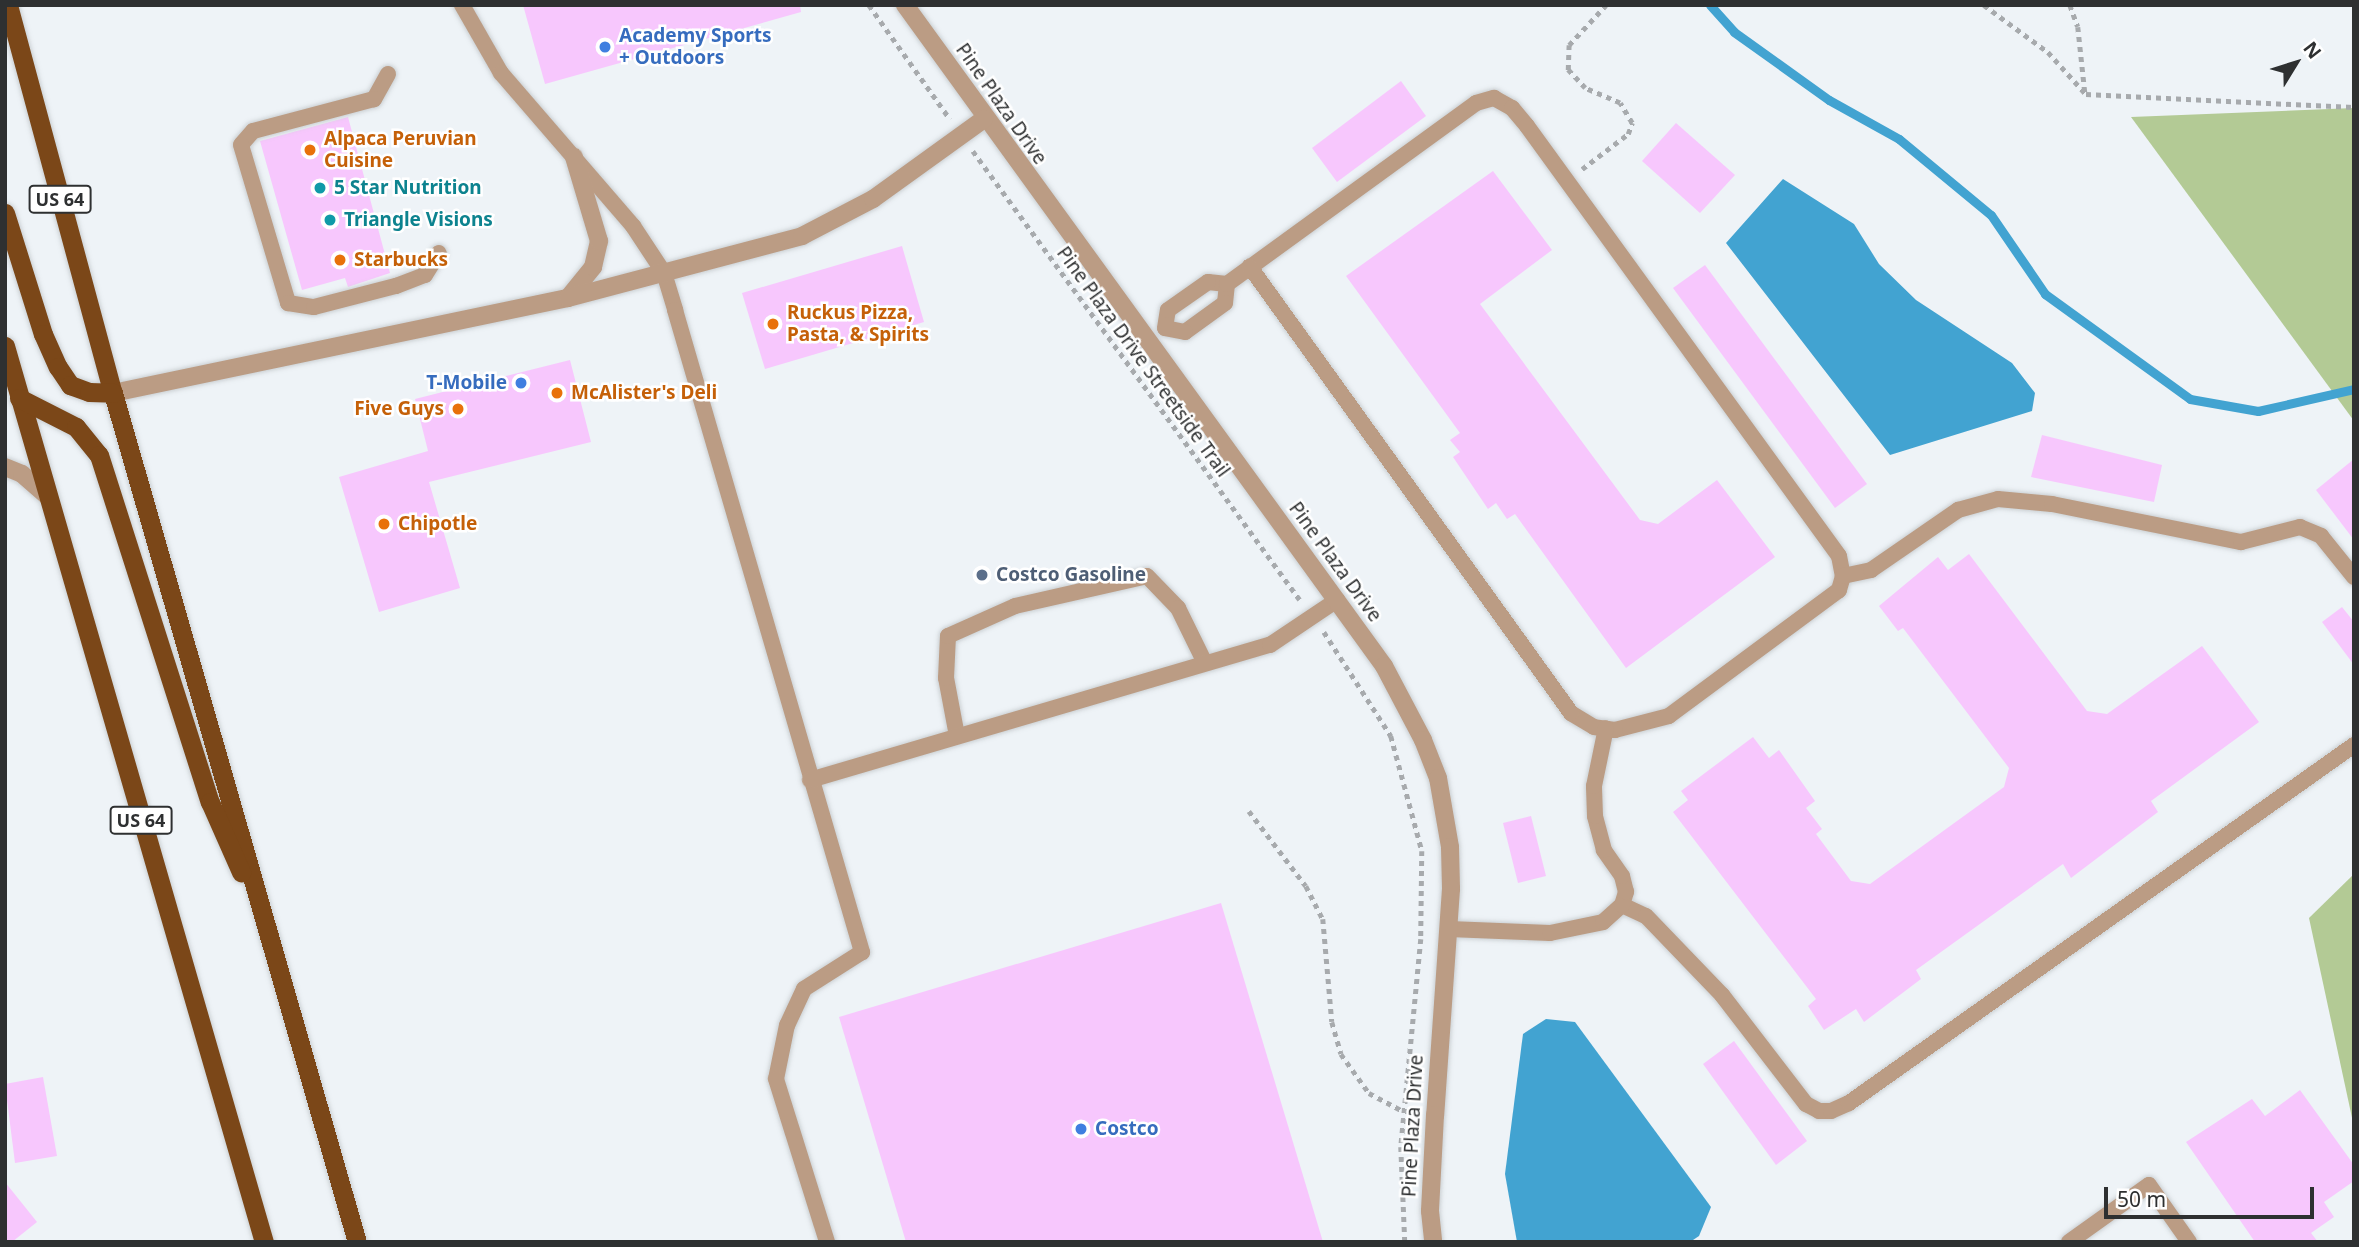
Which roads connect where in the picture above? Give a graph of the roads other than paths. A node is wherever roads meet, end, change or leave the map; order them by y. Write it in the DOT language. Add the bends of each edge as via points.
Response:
graph roads {
  1 [pos="8,5"];
  2 [pos="462,5"];
  3 [pos="905,5"];
  4 [pos="388,74"];
  5 [pos="984,119"];
  6 [pos="574,158"];
  7 [pos="5,213"];
  8 [pos="439,253"];
  9 [pos="1250,267"];
  10 [pos="664,273"];
  11 [pos="1227,284"];
  12 [pos="568,298"];
  13 [pos="1165,328"];
  14 [pos="1146,341"];
  15 [pos="5,346"];
  16 [pos="113,393"];
  17 [pos="12,400"];
  18 [pos="5,467"];
  19 [pos="47,496"];
  20 [pos="1843,576"];
  21 [pos="2354,578"];
  22 [pos="1337,600"];
  23 [pos="1205,663"];
  24 [pos="1606,728"];
  25 [pos="957,736"];
  26 [pos="2354,745"];
  27 [pos="810,780"];
  28 [pos="1622,905"];
  29 [pos="267,926"];
  30 [pos="1449,929"];
  31 [pos="264,1242"];
  32 [pos="356,1242"];
  33 [pos="827,1242"];
  34 [pos="1433,1242"];
  35 [pos="2069,1242"];
  36 [pos="2189,1242"];
  1 -- 16 [label="highway, US 64"];
  2 -- 6 [label="lane" via="501,73"];
  3 -- 5 [label="street, Pine Plaza Drive"];
  4 -- 8 [label="lane" via="373,99 253,131 241,145 288,303 314,307 396,286 425,275"];
  5 -- 10 [label="street" via="873,199 826,225 766,247"];
  5 -- 14 [label="street, Pine Plaza Drive"];
  6 -- 10 [label="lane" via="633,226"];
  6 -- 12 [label="street" via="599,241 593,267"];
  7 -- 16 [label="highway" via="58,367 71,385 89,392"];
  9 -- 11 [label="lane"];
  9 -- 20 [label="lane" via="1476,103 1494,98 1512,108 1566,180 1839,556"];
  9 -- 24 [label="lane" via="1571,713"];
  10 -- 12 [label="street"];
  10 -- 27 [label="lane"];
  11 -- 13 [label="lane" via="1208,282 1168,310"];
  11 -- 13 [label="lane" via="1225,303 1185,332"];
  12 -- 16 [label="street"];
  13 -- 14 [label="lane"];
  14 -- 22 [label="street, Pine Plaza Drive"];
  15 -- 17 [label="highway, US 64"];
  16 -- 29 [label="highway, US 64"];
  17 -- 19 [label="highway, US 64"];
  17 -- 29 [label="highway" via="76,427 99,455 210,802"];
  18 -- 19 [label="street" via="22,474"];
  19 -- 31 [label="highway, US 64"];
  20 -- 21 [label="lane" via="1871,570 1958,510 1998,499 2052,504 2241,542 2300,527 2320,536"];
  20 -- 24 [label="lane" via="1839,590 1822,606 1669,716"];
  22 -- 23 [label="lane" via="1270,645"];
  22 -- 30 [label="street, Pine Plaza Drive" via="1408,705 1438,778 1450,847"];
  23 -- 25 [label="lane"];
  23 -- 25 [label="lane" via="1178,608 1147,576 1015,606 948,636 946,678"];
  24 -- 28 [label="lane" via="1594,786 1595,816 1604,850 1622,876 1626,892"];
  25 -- 27 [label="lane"];
  26 -- 28 [label="lane" via="1832,1111 1806,1104 1722,995 1646,916"];
  27 -- 33 [label="lane" via="862,952 804,989 786,1025 776,1079"];
  28 -- 30 [label="lane" via="1603,922 1550,933"];
  29 -- 32 [label="highway, US 64"];
  30 -- 34 [label="street, Pine Plaza Drive" via="1431,1197"];
  35 -- 36 [label="lane" via="2149,1185"];
}
